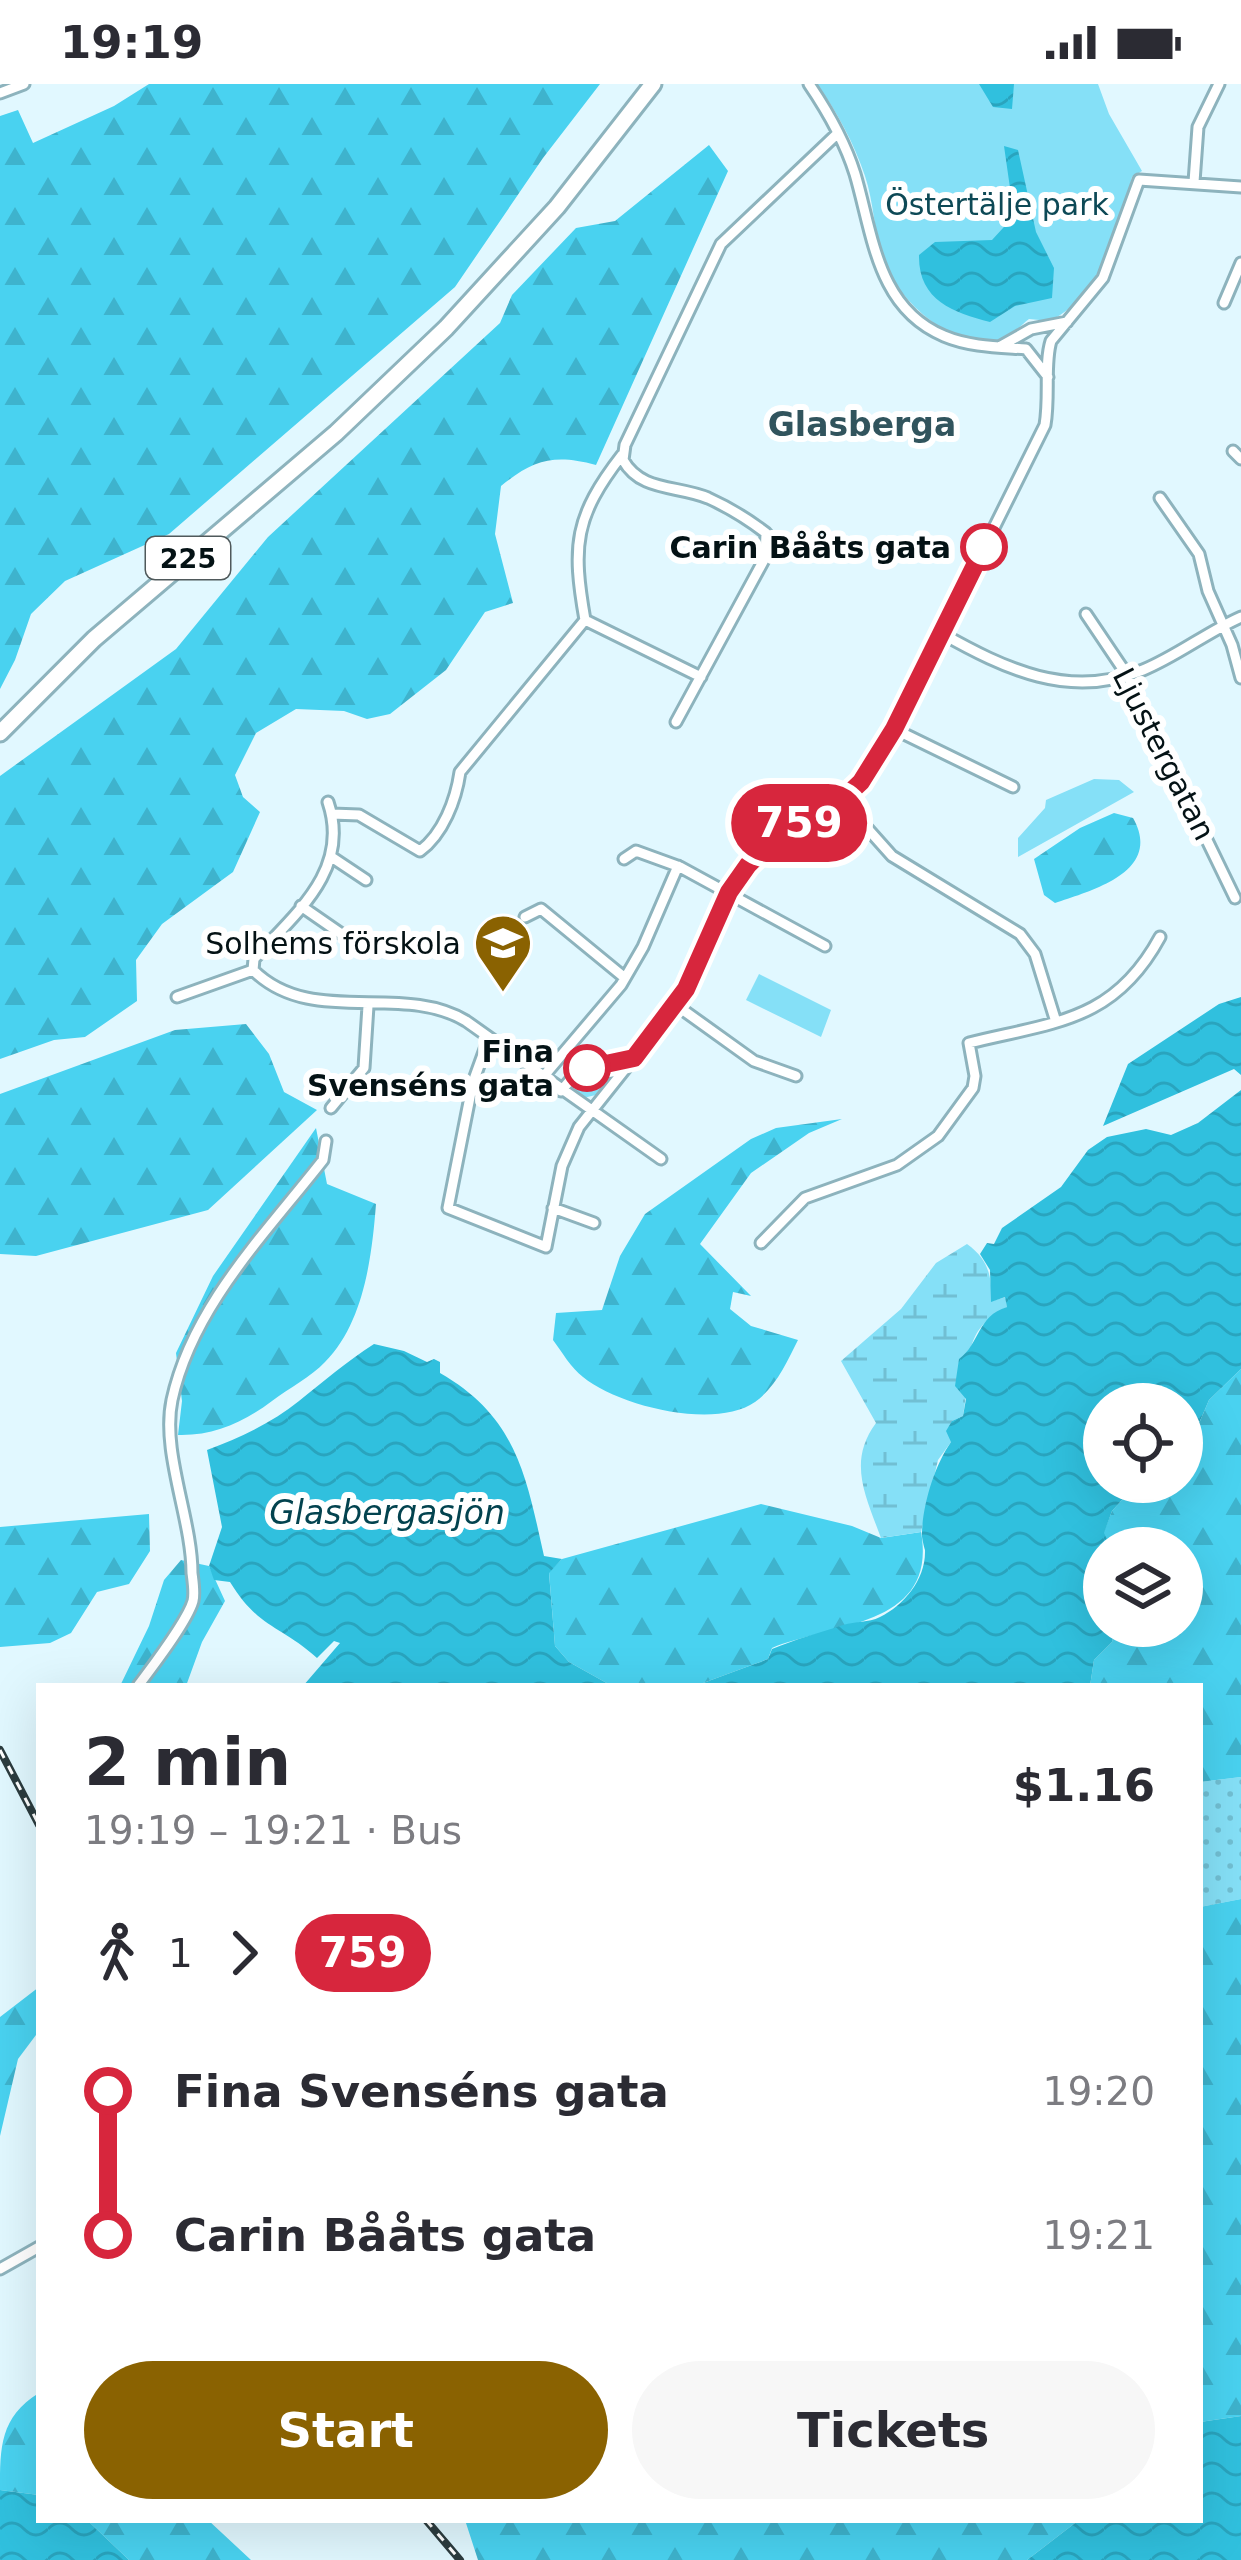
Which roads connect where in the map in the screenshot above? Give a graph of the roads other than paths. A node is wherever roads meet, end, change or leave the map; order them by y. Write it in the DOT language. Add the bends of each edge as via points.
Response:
graph roads {
  1 [pos="24,84"];
  2 [pos="652,84"];
  3 [pos="809,84"];
  4 [pos="1219,84"];
  5 [pos="0,94"];
  6 [pos="838,133"];
  7 [pos="1193,182"];
  8 [pos="1241,187"];
  9 [pos="1241,263"];
  10 [pos="1224,303"];
  11 [pos="1067,322"];
  12 [pos="1043,329"];
  13 [pos="1025,334"];
  14 [pos="1049,345"];
  15 [pos="999,346"];
  16 [pos="1030,352"];
  17 [pos="1049,380"];
  18 [pos="624,452"];
  19 [pos="1160,498"];
  20 [pos="1086,614"];
  21 [pos="1241,617"];
  22 [pos="584,620"];
  23 [pos="1221,626"];
  24 [pos="941,633"];
  25 [pos="1127,675"];
  26 [pos="701,677"];
  27 [pos="1241,678"];
  28 [pos="676,722"];
  29 [pos="894,729"];
  30 [pos="0,733"];
  31 [pos="1013,787"];
  32 [pos="842,800"];
  33 [pos="328,802"];
  34 [pos="332,814"];
  35 [pos="333,858"];
  36 [pos="625,859"];
  37 [pos="678,866"];
  38 [pos="367,880"];
  39 [pos="729,892"];
  40 [pos="1235,898"];
  41 [pos="301,906"];
  42 [pos="525,917"];
  43 [pos="340,933"];
  44 [pos="1160,938"];
  45 [pos="825,946"];
  46 [pos="253,970"];
  47 [pos="625,978"];
  48 [pos="178,997"];
  49 [pos="676,1005"];
  50 [pos="368,1006"];
  51 [pos="1056,1022"];
  52 [pos="489,1038"];
  53 [pos="634,1058"];
  54 [pos="796,1076"];
  55 [pos="543,1077"];
  56 [pos="561,1090"];
  57 [pos="331,1108"];
  58 [pos="590,1112"];
  59 [pos="326,1141"];
  60 [pos="661,1160"];
  61 [pos="553,1208"];
  62 [pos="594,1223"];
  63 [pos="761,1244"];
  64 [pos="140,1683"];
  65 [pos="36,2249"];
  66 [pos="0,2269"];
  1 -- 5 [label="street"];
  2 -- 30 [label="main road, 225" via="520,250 399,375 94,639"];
  3 -- 6 [label="street"];
  4 -- 7 [label="street" via="1198,127"];
  6 -- 15 [label="street" via="893,296 940,335"];
  6 -- 18 [label="street" via="721,244"];
  7 -- 8 [label="street"];
  7 -- 11 [label="street" via="1139,180 1103,278"];
  9 -- 10 [label="street"];
  11 -- 12 [label="street"];
  11 -- 14 [label="street"];
  12 -- 13 [label="street"];
  12 -- 14 [label="street"];
  13 -- 15 [label="street"];
  13 -- 16 [label="street"];
  14 -- 16 [label="street"];
  14 -- 17 [label="street"];
  15 -- 16 [label="street"];
  16 -- 17 [label="street"];
  17 -- 24 [label="street" via="1045,425"];
  18 -- 22 [label="street" via="575,545"];
  18 -- 26 [label="street" via="631,474 706,497 766,533 765,558"];
  19 -- 23 [label="street" via="1199,554"];
  20 -- 25 [label="street, Ljustergatan"];
  21 -- 23 [label="street"];
  22 -- 26 [label="street"];
  22 -- 34 [label="street" via="460,772 430,844 420,851 359,815"];
  23 -- 25 [label="street"];
  23 -- 27 [label="street"];
  24 -- 25 [label="street" via="1048,682 1085,685"];
  24 -- 29 [label="street"];
  25 -- 40 [label="street, Ljustergatan"];
  26 -- 28 [label="street"];
  29 -- 31 [label="street"];
  29 -- 32 [label="street"];
  32 -- 39 [label="street" via="781,833"];
  32 -- 51 [label="street" via="892,856 1020,934 1035,953"];
  33 -- 34 [label="street"];
  34 -- 35 [label="street"];
  35 -- 38 [label="street"];
  35 -- 41 [label="street"];
  36 -- 37 [label="street" via="636,851"];
  37 -- 39 [label="street"];
  37 -- 47 [label="street"];
  39 -- 45 [label="street"];
  39 -- 49 [label="street"];
  41 -- 43 [label="street"];
  41 -- 46 [label="street" via="254,958"];
  42 -- 47 [label="street" via="542,909"];
  44 -- 51 [label="street" via="1123,990"];
  46 -- 48 [label="street"];
  46 -- 50 [label="street" via="284,990"];
  47 -- 55 [label="street"];
  49 -- 53 [label="street"];
  49 -- 54 [label="street" via="754,1061"];
  50 -- 52 [label="street" via="434,1005"];
  50 -- 57 [label="street" via="364,1069"];
  51 -- 63 [label="street" via="969,1042 973,1088 938,1136 897,1165 808,1196"];
  52 -- 55 [label="street"];
  52 -- 61 [label="street" via="448,1208 546,1246"];
  53 -- 56 [label="street" via="578,1071"];
  53 -- 58 [label="street"];
  55 -- 56 [label="street"];
  56 -- 58 [label="street"];
  58 -- 60 [label="street"];
  58 -- 61 [label="street" via="566,1153"];
  59 -- 64 [label="street" via="322,1160 214,1305 178,1382 171,1430 193,1601"];
  61 -- 62 [label="street"];
  65 -- 66 [label="street"];
}
